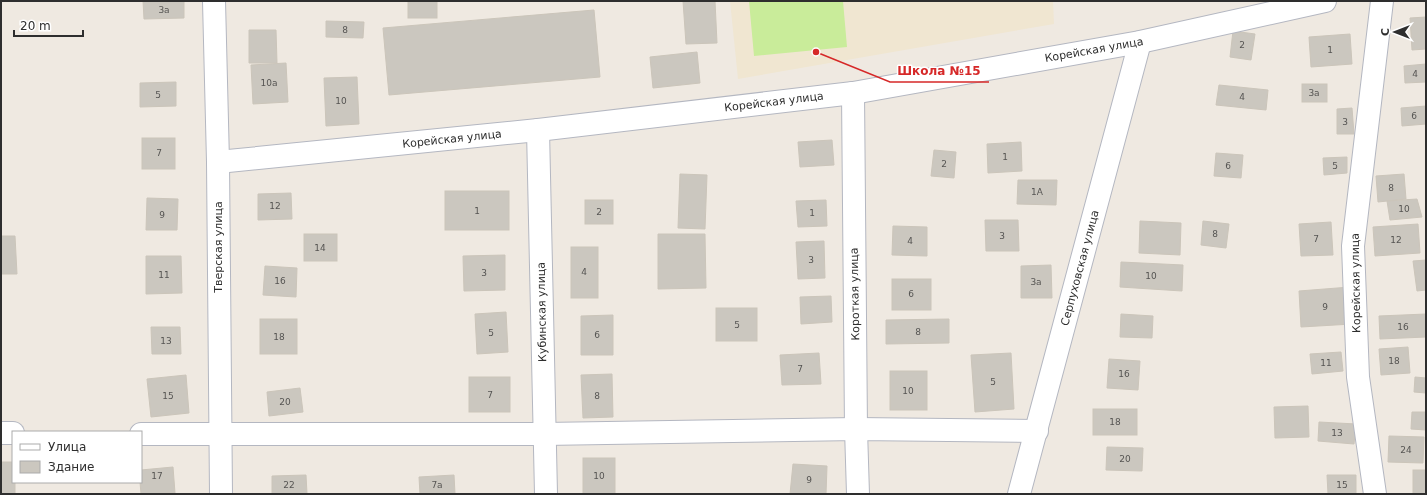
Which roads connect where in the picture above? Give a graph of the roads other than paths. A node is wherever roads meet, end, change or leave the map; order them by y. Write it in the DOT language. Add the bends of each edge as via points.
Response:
graph roads {
  1 [pos="214,1"];
  2 [pos="1325,1"];
  3 [pos="1382,1"];
  4 [pos="1140,42"];
  5 [pos="853,93"];
  6 [pos="538,130"];
  7 [pos="218,162"];
  8 [pos="856,429"];
  9 [pos="1037,431"];
  10 [pos="1,433"];
  11 [pos="12,433"];
  12 [pos="142,434"];
  13 [pos="220,434"];
  14 [pos="544,434"];
  15 [pos="221,494"];
  16 [pos="546,494"];
  17 [pos="858,494"];
  18 [pos="1019,494"];
  19 [pos="1375,494"];
  1 -- 7 [label="street, Тверская улица"];
  2 -- 4 [label="street, Корейская улица"];
  3 -- 19 [label="street, Корейская улица" via="1353,246 1358,377"];
  4 -- 5 [label="street, Корейская улица"];
  4 -- 9 [label="street, Серпуховская улица"];
  5 -- 6 [label="street, Корейская улица"];
  5 -- 8 [label="street, Короткая улица"];
  6 -- 7 [label="street, Корейская улица"];
  6 -- 14 [label="street, Кубинская улица"];
  7 -- 13 [label="street, Тверская улица"];
  8 -- 9 [label="street"];
  8 -- 14 [label="street"];
  8 -- 17 [label="street, Короткая улица"];
  9 -- 18 [label="street, Серпуховская улица"];
  10 -- 11 [label="street"];
  12 -- 13 [label="street"];
  13 -- 14 [label="street"];
  13 -- 15 [label="street, Тверская улица"];
  14 -- 16 [label="street, Кубинская улица"];
}
